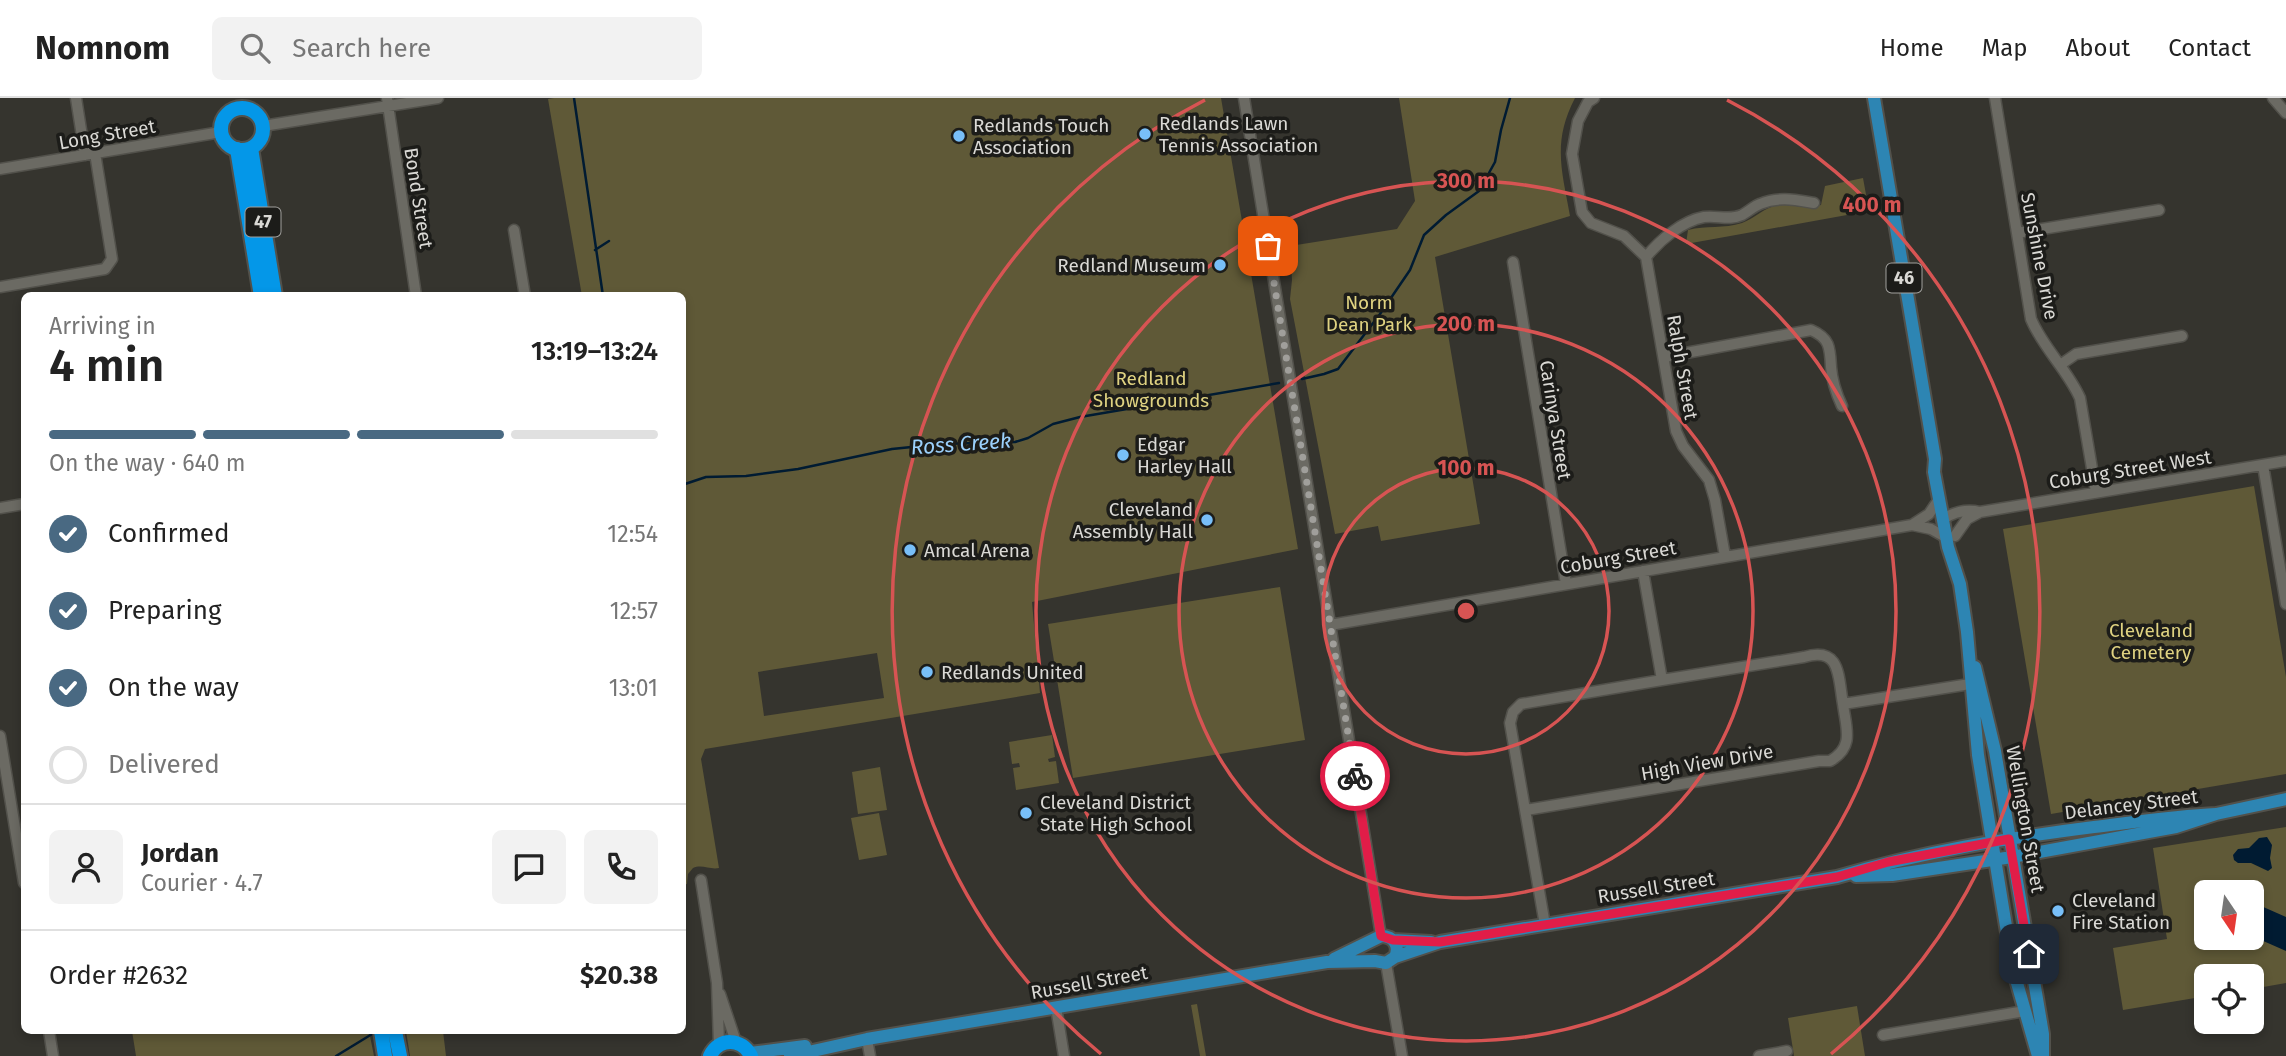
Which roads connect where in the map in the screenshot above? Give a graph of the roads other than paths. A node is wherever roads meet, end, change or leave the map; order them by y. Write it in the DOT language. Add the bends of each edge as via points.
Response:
graph roads {
  1 [pos="76,98"];
  2 [pos="438,98"];
  3 [pos="1244,98"];
  4 [pos="1594,98"];
  5 [pos="1874,98"];
  6 [pos="1998,98"];
  7 [pos="2273,98"];
  8 [pos="387,102"];
  9 [pos="237,103"];
  10 [pos="2286,113"];
  11 [pos="263,126"];
  12 [pos="221,132"];
  13 [pos="244,149"];
  14 [pos="90,154"];
  15 [pos="0,169"];
  16 [pos="1814,204"];
  17 [pos="2159,210"];
  18 [pos="514,230"];
  19 [pos="2017,233"];
  20 [pos="1646,257"];
  21 [pos="1513,262"];
  22 [pos="0,286"];
  23 [pos="261,292"];
  24 [pos="274,292"];
  25 [pos="415,292"];
  26 [pos="524,292"];
  27 [pos="2182,336"];
  28 [pos="1664,356"];
  29 [pos="2060,365"];
  30 [pos="1842,406"];
  31 [pos="1935,459"];
  32 [pos="2286,461"];
  33 [pos="2263,465"];
  34 [pos="2096,492"];
  35 [pos="1939,499"];
  36 [pos="21,504"];
  37 [pos="0,508"];
  38 [pos="1980,512"];
  39 [pos="1947,517"];
  40 [pos="1912,525"];
  41 [pos="1951,537"];
  42 [pos="1726,556"];
  43 [pos="1643,571"];
  44 [pos="1566,584"];
  45 [pos="2286,604"];
  46 [pos="1330,625"];
  47 [pos="1967,632"];
  48 [pos="1662,680"];
  49 [pos="1970,684"];
  50 [pos="1843,704"];
  51 [pos="0,736"];
  52 [pos="2286,799"];
  53 [pos="1526,810"];
  54 [pos="2216,814"];
  55 [pos="2009,839"];
  56 [pos="1993,842"];
  57 [pos="2012,857"];
  58 [pos="1996,859"];
  59 [pos="21,865"];
  60 [pos="1837,877"];
  61 [pos="701,880"];
  62 [pos="1545,925"];
  63 [pos="1382,939"];
  64 [pos="1440,942"];
  65 [pos="1386,961"];
  66 [pos="1327,962"];
  67 [pos="717,983"];
  68 [pos="1056,1007"];
  69 [pos="2025,1011"];
  70 [pos="49,1034"];
  71 [pos="1883,1035"];
  72 [pos="388,1039"];
  73 [pos="862,1040"];
  74 [pos="736,1042"];
  75 [pos="715,1050"];
  76 [pos="1787,1051"];
  77 [pos="751,1054"];
  78 [pos="53,1056"];
  79 [pos="400,1056"];
  80 [pos="790,1056"];
  81 [pos="870,1056"];
  82 [pos="1064,1056"];
  83 [pos="1402,1056"];
  84 [pos="1759,1056"];
  85 [pos="2038,1056"];
  86 [pos="2043,1056"];
  1 -- 14 [label="street"];
  2 -- 8 [label="street"];
  3 -- 46 [label="street"];
  4 -- 20 [label="street" via="1578,121 1572,154 1582,212 1591,223 1624,236"];
  5 -- 31 [label="main road, Wellington Street / 46"];
  6 -- 19 [label="street, Sunshine Drive"];
  7 -- 10 [label="street"];
  8 -- 11 [label="street"];
  8 -- 25 [label="street, Bond Street"];
  9 -- 11 [label="highway" via="257,113"];
  9 -- 12 [label="highway" via="222,120"];
  11 -- 13 [label="highway" via="260,139"];
  12 -- 13 [label="highway" via="226,144"];
  12 -- 14 [label="street, Long Street"];
  13 -- 23 [label="highway, 47"];
  13 -- 24 [label="highway, 47"];
  14 -- 15 [label="street, Long Street"];
  14 -- 22 [label="street" via="112,259 105,269"];
  16 -- 20 [label="street" via="1783,198 1726,219 1705,217 1685,224"];
  17 -- 19 [label="street"];
  18 -- 26 [label="street"];
  19 -- 29 [label="street, Sunshine Drive" via="2031,318"];
  20 -- 28 [label="street, Ralph Street"];
  21 -- 44 [label="street, Carinya Street"];
  27 -- 29 [label="street" via="2076,354"];
  28 -- 30 [label="street" via="1811,330 1828,341 1835,392"];
  28 -- 42 [label="street, Ralph Street" via="1676,430 1682,446 1709,480"];
  29 -- 34 [label="street, Sunshine Drive" via="2080,398"];
  31 -- 35 [label="main road, Wellington Street / 46"];
  31 -- 39 [label="main road, Wellington Street / 46" via="1941,469"];
  32 -- 33 [label="street, Coburg Street West"];
  33 -- 34 [label="street, Coburg Street West"];
  33 -- 45 [label="street"];
  34 -- 38 [label="street, Coburg Street West"];
  35 -- 39 [label="main road, Wellington Street / 46"];
  35 -- 40 [label="street" via="1929,514"];
  36 -- 37 [label="street"];
  38 -- 39 [label="street, Coburg Street West"];
  38 -- 41 [label="street"];
  39 -- 41 [label="main road, Wellington Street / 46"];
  40 -- 41 [label="street, Coburg Street"];
  40 -- 42 [label="street, Coburg Street"];
  41 -- 47 [label="main road, Wellington Street / 46"];
  42 -- 43 [label="street, Coburg Street"];
  43 -- 44 [label="street, Coburg Street"];
  43 -- 48 [label="street"];
  44 -- 46 [label="street, Coburg Street"];
  46 -- 63 [label="street"];
  47 -- 49 [label="main road, Wellington Street / 46"];
  47 -- 55 [label="main road, Wellington Street / 46" via="1995,751"];
  48 -- 50 [label="street, High View Drive" via="1818,653 1835,663"];
  48 -- 53 [label="street, High View Drive" via="1521,704 1510,723"];
  49 -- 50 [label="street"];
  49 -- 56 [label="main road, Wellington Street / 46"];
  50 -- 53 [label="street, High View Drive" via="1847,741 1844,751 1830,761"];
  51 -- 59 [label="street"];
  52 -- 54 [label="main road, Delancey Street"];
  53 -- 62 [label="street, High View Drive"];
  54 -- 55 [label="main road, Delancey Street"];
  54 -- 57 [label="main road, Delancey Street" via="2176,827"];
  55 -- 56 [label="main road, Russell Street"];
  55 -- 57 [label="main road, Wellington Street / 46"];
  56 -- 58 [label="main road, Wellington Street / 46"];
  56 -- 60 [label="main road, Russell Street"];
  57 -- 58 [label="main road, Russell Street"];
  57 -- 86 [label="main road, Wellington Street / 46"];
  58 -- 60 [label="main road, Russell Street" via="1892,876"];
  58 -- 69 [label="main road, Wellington Street / 46" via="2013,969"];
  60 -- 62 [label="main road, Russell Street"];
  61 -- 67 [label="street"];
  62 -- 64 [label="main road, Russell Street"];
  63 -- 64 [label="main road, Russell Street"];
  63 -- 65 [label="main road" via="1397,948"];
  63 -- 65 [label="main road" via="1370,954"];
  63 -- 66 [label="main road, Russell Street"];
  64 -- 65 [label="main road, Russell Street"];
  65 -- 66 [label="main road, Russell Street"];
  65 -- 83 [label="street"];
  66 -- 68 [label="main road, Russell Street"];
  67 -- 74 [label="street"];
  67 -- 75 [label="street"];
  68 -- 73 [label="main road, Russell Street"];
  68 -- 82 [label="street"];
  69 -- 71 [label="street"];
  69 -- 85 [label="main road, Wellington Street / 46"];
  70 -- 78 [label="street"];
  72 -- 79 [label="highway"];
  73 -- 77 [label="main road, Russell Street"];
  73 -- 80 [label="main road, Russell Street"];
  73 -- 81 [label="street"];
  74 -- 75 [label="highway" via="728,1041"];
  74 -- 77 [label="highway"];
  76 -- 84 [label="street"];
}
